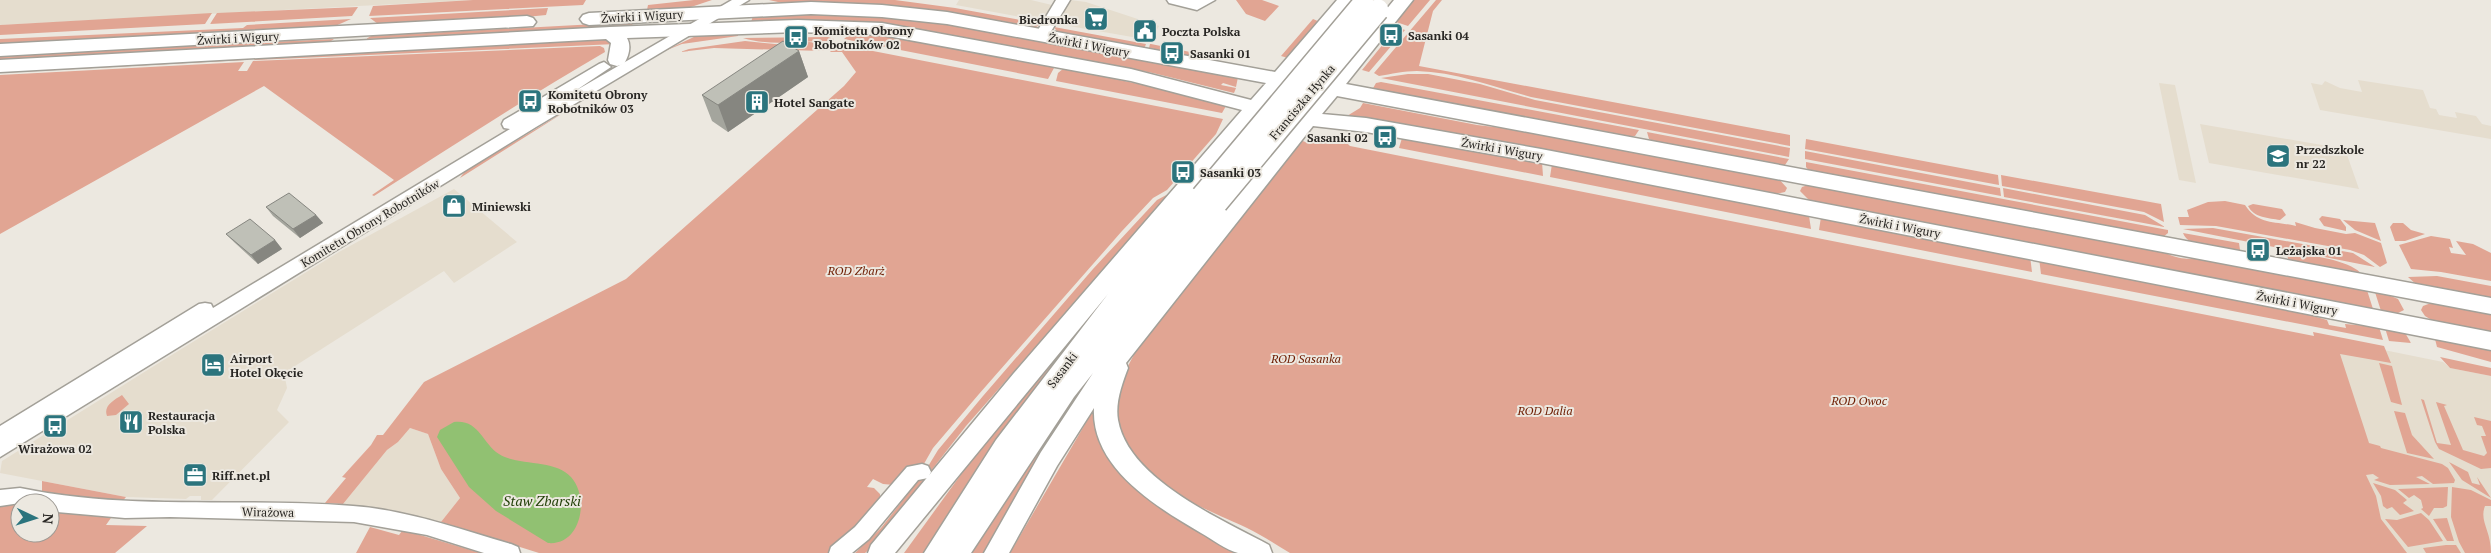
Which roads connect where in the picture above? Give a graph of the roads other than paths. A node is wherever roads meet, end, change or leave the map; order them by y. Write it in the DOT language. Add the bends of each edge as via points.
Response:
graph roads {
  1 [pos="742,0"];
  2 [pos="1063,0"];
  3 [pos="1174,0"];
  4 [pos="1208,0"];
  5 [pos="1404,0"];
  6 [pos="1368,3"];
  7 [pos="767,5"];
  8 [pos="721,6"];
  9 [pos="699,13"];
  10 [pos="690,30"];
  11 [pos="668,31"];
  12 [pos="610,33"];
  13 [pos="1042,35"];
  14 [pos="0,50"];
  15 [pos="616,60"];
  16 [pos="0,66"];
  17 [pos="1279,80"];
  18 [pos="1332,89"];
  19 [pos="1256,107"];
  20 [pos="1307,119"];
  21 [pos="1796,174"];
  22 [pos="1209,200"];
  23 [pos="1791,205"];
  24 [pos="2491,306"];
  25 [pos="2491,341"];
  26 [pos="1124,349"];
  27 [pos="0,435"];
  28 [pos="0,450"];
  29 [pos="930,478"];
  30 [pos="0,487"];
  31 [pos="13,493"];
  32 [pos="60,504"];
  33 [pos="512,553"];
  34 [pos="838,553"];
  35 [pos="880,553"];
  36 [pos="900,553"];
  37 [pos="936,553"];
  38 [pos="957,553"];
  39 [pos="996,553"];
  40 [pos="1260,553"];
  1 -- 8 [label="street, Komitetu Obrony Robotników"];
  2 -- 13 [label="street"];
  3 -- 4 [label="street" via="1197,6"];
  5 -- 18 [label="main road"];
  6 -- 17 [label="main road"];
  6 -- 22 [label="main road, Franciszka Hynka, bridge"];
  7 -- 8 [label="main road, Żwirki i Wigury"];
  7 -- 13 [label="main road, Żwirki i Wigury" via="947,18"];
  8 -- 9 [label="main road, Żwirki i Wigury"];
  8 -- 10 [label="street, Komitetu Obrony Robotników"];
  9 -- 11 [label="street, Komitetu Obrony Robotników"];
  9 -- 14 [label="main road, Żwirki i Wigury"];
  10 -- 11 [label="main road, Żwirki i Wigury"];
  10 -- 19 [label="main road, Żwirki i Wigury" via="807,26 898,31 1122,73"];
  10 -- 28 [label="street, Komitetu Obrony Robotników" via="91,391"];
  11 -- 12 [label="main road, Żwirki i Wigury"];
  11 -- 15 [label="street, Komitetu Obrony Robotników"];
  12 -- 15 [label="main road" via="620,41"];
  12 -- 16 [label="main road, Żwirki i Wigury"];
  13 -- 17 [label="main road, Żwirki i Wigury"];
  15 -- 27 [label="street, Komitetu Obrony Robotników"];
  17 -- 18 [label="main road, Żwirki i Wigury"];
  17 -- 19 [label="main road"];
  18 -- 20 [label="main road"];
  18 -- 21 [label="main road"];
  19 -- 20 [label="main road, Żwirki i Wigury"];
  19 -- 29 [label="main road" via="1016,387"];
  20 -- 23 [label="main road, Żwirki i Wigury" via="1366,124"];
  20 -- 26 [label="main road"];
  21 -- 23 [label="main road"];
  21 -- 24 [label="main road"];
  22 -- 37 [label="main road, Sasanki" via="1124,288 1084,339 1004,447"];
  22 -- 38 [label="main road, Sasanki" via="1066,390"];
  23 -- 25 [label="main road, Żwirki i Wigury"];
  26 -- 39 [label="main road" via="1072,422"];
  26 -- 40 [label="main road" via="1106,408 1108,429 1118,453 1137,476 1158,492"];
  29 -- 34 [label="street" via="914,473 862,533"];
  29 -- 35 [label="main road"];
  29 -- 36 [label="main road" via="926,511"];
  30 -- 31 [label="street, Wirażowa"];
  32 -- 33 [label="street, Wirażowa" via="125,510 354,514 427,527"];
}
